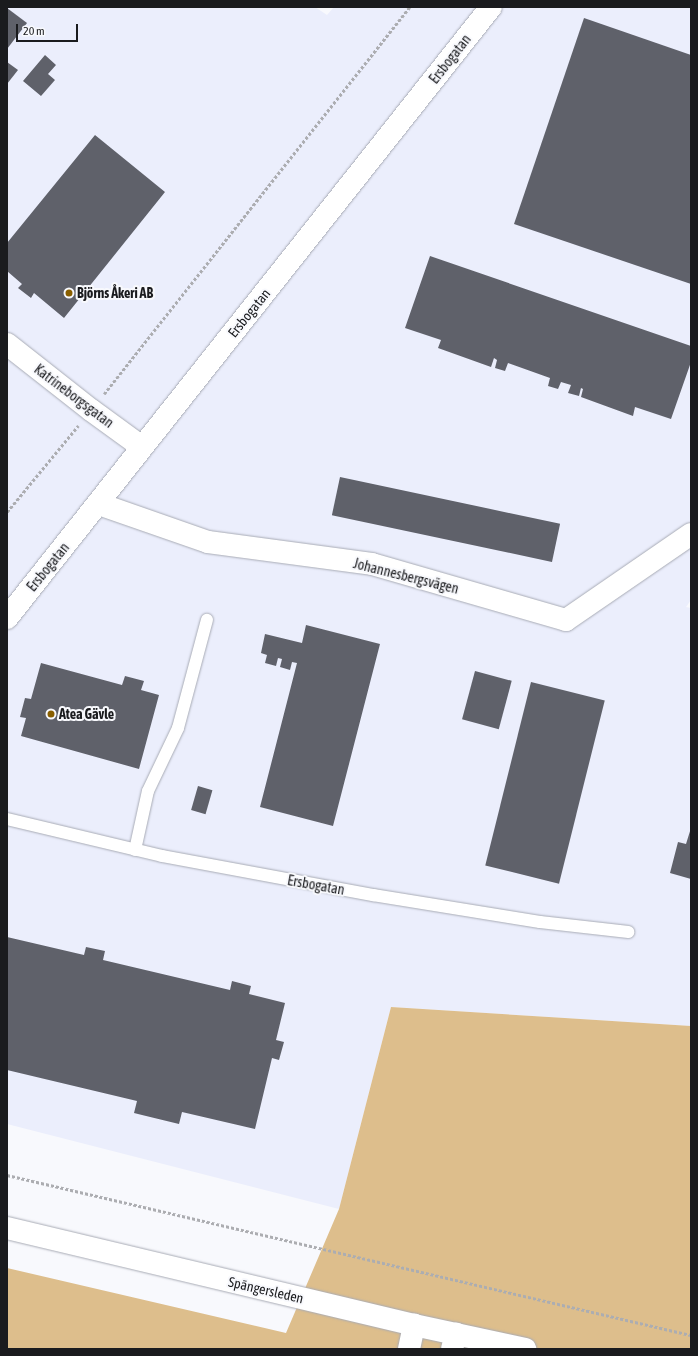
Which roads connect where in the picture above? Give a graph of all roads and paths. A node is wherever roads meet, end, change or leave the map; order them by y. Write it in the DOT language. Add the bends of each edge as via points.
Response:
graph roads {
  1 [pos="410,7"];
  2 [pos="491,7"];
  3 [pos="7,344"];
  4 [pos="91,410"];
  5 [pos="142,447"];
  6 [pos="99,504"];
  7 [pos="7,512"];
  8 [pos="691,534"];
  9 [pos="7,618"];
  10 [pos="207,620"];
  11 [pos="7,819"];
  12 [pos="135,850"];
  13 [pos="628,932"];
  14 [pos="7,1175"];
  15 [pos="7,1228"];
  16 [pos="414,1325"];
  17 [pos="691,1335"];
  18 [pos="454,1342"];
  19 [pos="409,1349"];
  20 [pos="525,1349"];
  1 -- 4 [label="path"];
  2 -- 5 [label="main road, Ersbogatan"];
  3 -- 4 [label="main road, Katrineborgsgatan"];
  4 -- 5 [label="main road, Katrineborgsgatan"];
  4 -- 7 [label="path"];
  5 -- 6 [label="main road, Ersbogatan"];
  6 -- 8 [label="main road, Johannesbergsvägen" via="208,542 372,564 566,620"];
  6 -- 9 [label="main road, Ersbogatan"];
  10 -- 12 [label="lane" via="178,728 148,791"];
  11 -- 12 [label="lane, Ersbogatan"];
  12 -- 13 [label="lane, Ersbogatan" via="373,895 540,922"];
  14 -- 17 [label="path"];
  15 -- 16 [label="main road, Spängersleden"];
  16 -- 18 [label="main road, Spängersleden"];
  16 -- 19 [label="main road"];
  18 -- 20 [label="main road, Spängersleden"];
}
